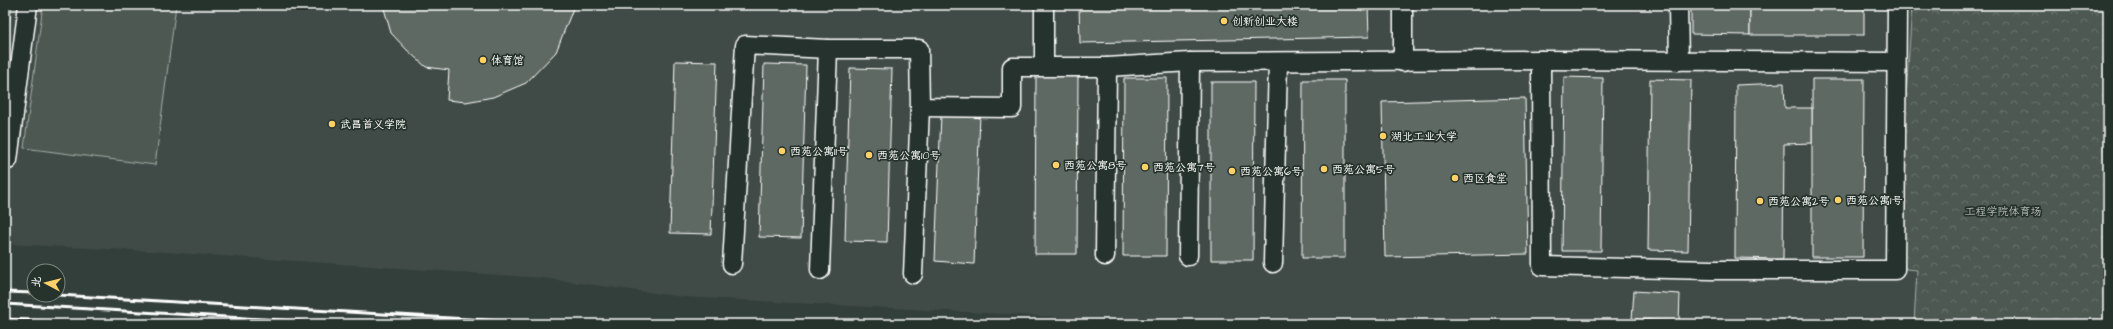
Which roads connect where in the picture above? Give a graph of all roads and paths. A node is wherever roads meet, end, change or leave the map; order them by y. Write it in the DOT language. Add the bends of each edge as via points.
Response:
graph roads {
  1 [pos="28,5"];
  2 [pos="1044,5"];
  3 [pos="1403,5"];
  4 [pos="1678,5"];
  5 [pos="1897,5"];
  6 [pos="828,49"];
  7 [pos="1541,60"];
  8 [pos="1679,61"];
  9 [pos="1190,62"];
  10 [pos="1278,62"];
  11 [pos="1403,62"];
  12 [pos="1896,62"];
  13 [pos="1044,66"];
  14 [pos="1107,67"];
  15 [pos="920,107"];
  16 [pos="5,159"];
  17 [pos="1105,256"];
  18 [pos="1188,256"];
  19 [pos="1273,263"];
  20 [pos="732,264"];
  21 [pos="820,270"];
  22 [pos="913,274"];
  1 -- 16 [label="street" via="8,160"];
  2 -- 13 [label="street"];
  3 -- 11 [label="street"];
  4 -- 8 [label="street"];
  5 -- 12 [label="street"];
  6 -- 15 [label="street" via="919,49"];
  6 -- 20 [label="street" via="745,45"];
  6 -- 21 [label="street"];
  7 -- 8 [label="street"];
  7 -- 11 [label="street"];
  7 -- 12 [label="street" via="1542,266 1711,270 1894,270"];
  8 -- 12 [label="street"];
  9 -- 10 [label="street"];
  9 -- 14 [label="street"];
  9 -- 18 [label="street"];
  10 -- 11 [label="street"];
  10 -- 19 [label="street"];
  13 -- 14 [label="street"];
  13 -- 15 [label="street" via="1012,67 1012,108"];
  14 -- 17 [label="street"];
  15 -- 22 [label="street"];
}
